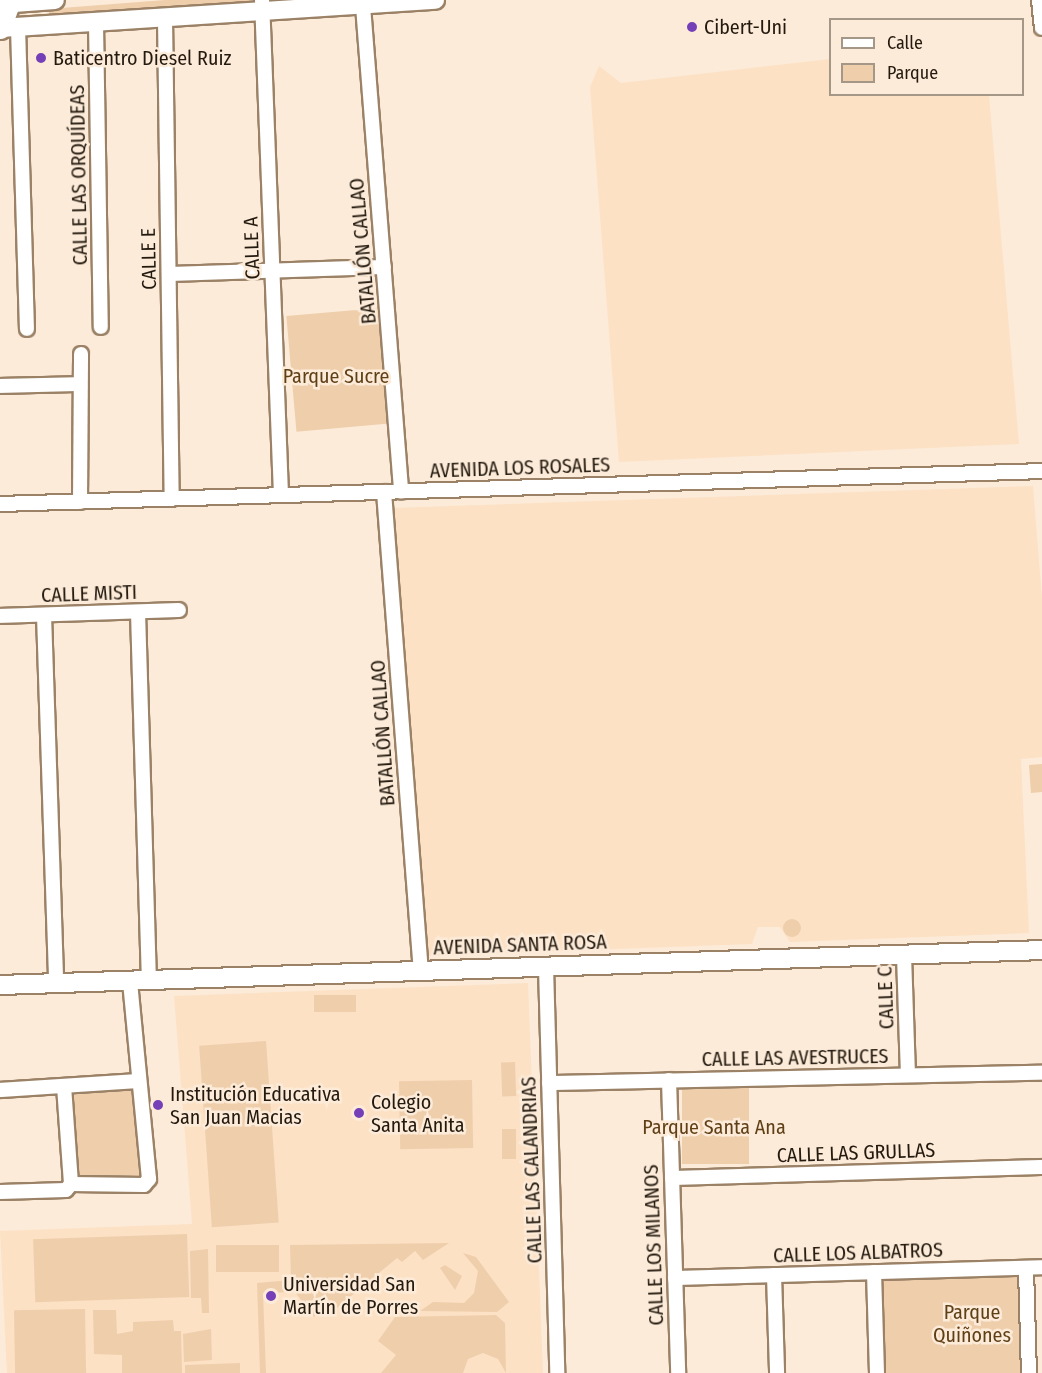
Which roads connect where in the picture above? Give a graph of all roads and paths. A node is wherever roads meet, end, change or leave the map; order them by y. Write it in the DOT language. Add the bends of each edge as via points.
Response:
graph roads {
  1 [pos="55,0"];
  2 [pos="435,0"];
  3 [pos="1039,0"];
  4 [pos="6,2"];
  5 [pos="363,6"];
  6 [pos="262,7"];
  7 [pos="165,19"];
  8 [pos="96,23"];
  9 [pos="6,28"];
  10 [pos="1042,28"];
  11 [pos="384,267"];
  12 [pos="273,270"];
  13 [pos="169,274"];
  14 [pos="101,327"];
  15 [pos="27,329"];
  16 [pos="81,354"];
  17 [pos="80,384"];
  18 [pos="0,386"];
  19 [pos="1042,471"];
  20 [pos="384,492"];
  21 [pos="401,492"];
  22 [pos="281,495"];
  23 [pos="172,499"];
  24 [pos="80,502"];
  25 [pos="0,504"];
  26 [pos="179,610"];
  27 [pos="138,612"];
  28 [pos="44,615"];
  29 [pos="0,616"];
  30 [pos="1042,950"];
  31 [pos="904,955"];
  32 [pos="546,967"];
  33 [pos="421,971"];
  34 [pos="149,980"];
  35 [pos="130,981"];
  36 [pos="56,983"];
  37 [pos="0,985"];
  38 [pos="1042,1072"];
  39 [pos="908,1075"];
  40 [pos="669,1080"];
  41 [pos="139,1081"];
  42 [pos="549,1083"];
  43 [pos="64,1086"];
  44 [pos="0,1090"];
  45 [pos="1042,1167"];
  46 [pos="672,1178"];
  47 [pos="71,1184"];
  48 [pos="0,1192"];
  49 [pos="1042,1267"];
  50 [pos="1026,1268"];
  51 [pos="874,1272"];
  52 [pos="774,1275"];
  53 [pos="675,1278"];
  54 [pos="557,1373"];
  55 [pos="678,1373"];
  56 [pos="777,1373"];
  57 [pos="877,1373"];
  58 [pos="1029,1373"];
  1 -- 4 [label="street"];
  2 -- 5 [label="street"];
  3 -- 10 [label="street"];
  4 -- 9 [label="main road"];
  5 -- 6 [label="street"];
  5 -- 11 [label="street, BATALLÓN CALLAO"];
  6 -- 7 [label="street"];
  6 -- 12 [label="street, CALLE A"];
  7 -- 8 [label="street"];
  7 -- 13 [label="street, CALLE E"];
  8 -- 9 [label="street"];
  8 -- 14 [label="street, CALLE LAS ORQUÍDEAS"];
  9 -- 15 [label="street"];
  11 -- 12 [label="street"];
  11 -- 21 [label="street, BATALLÓN CALLAO"];
  12 -- 13 [label="street"];
  12 -- 22 [label="street, CALLE A"];
  13 -- 23 [label="street, CALLE E"];
  16 -- 17 [label="street"];
  17 -- 18 [label="street"];
  17 -- 24 [label="street"];
  19 -- 21 [label="street, AVENIDA LOS ROSALES"];
  20 -- 21 [label="street, AVENIDA LOS ROSALES"];
  20 -- 22 [label="street, AVENIDA LOS ROSALES"];
  20 -- 33 [label="street, BATALLÓN CALLAO"];
  22 -- 23 [label="street, AVENIDA LOS ROSALES"];
  23 -- 24 [label="street, AVENIDA LOS ROSALES"];
  24 -- 25 [label="street, AVENIDA LOS ROSALES"];
  26 -- 27 [label="street, CALLE MISTI"];
  27 -- 28 [label="street, CALLE MISTI"];
  27 -- 34 [label="street"];
  28 -- 29 [label="street, CALLE MISTI"];
  28 -- 36 [label="street"];
  30 -- 31 [label="street, AVENIDA SANTA ROSA"];
  31 -- 32 [label="street, AVENIDA SANTA ROSA"];
  31 -- 39 [label="street, CALLE C"];
  32 -- 33 [label="street, AVENIDA SANTA ROSA"];
  32 -- 42 [label="street, CALLE LAS CALANDRIAS"];
  33 -- 34 [label="street, AVENIDA SANTA ROSA"];
  34 -- 35 [label="street, AVENIDA SANTA ROSA"];
  35 -- 36 [label="street, AVENIDA SANTA ROSA"];
  35 -- 41 [label="street"];
  36 -- 37 [label="street, AVENIDA SANTA ROSA"];
  38 -- 39 [label="street, CALLE LAS AVESTRUCES"];
  39 -- 40 [label="street, CALLE LAS AVESTRUCES"];
  40 -- 42 [label="street, CALLE LAS AVESTRUCES"];
  40 -- 46 [label="street, CALLE LOS MILANOS"];
  41 -- 43 [label="street"];
  41 -- 47 [label="street" via="147,1183"];
  42 -- 54 [label="street, CALLE LAS CALANDRIAS"];
  43 -- 44 [label="street"];
  43 -- 47 [label="street"];
  45 -- 46 [label="street, CALLE LAS GRULLAS"];
  46 -- 53 [label="street, CALLE LOS MILANOS"];
  47 -- 48 [label="street" via="66,1190"];
  49 -- 50 [label="street, CALLE LOS ALBATROS"];
  50 -- 51 [label="street, CALLE LOS ALBATROS"];
  50 -- 58 [label="street"];
  51 -- 52 [label="street, CALLE LOS ALBATROS"];
  51 -- 57 [label="street"];
  52 -- 53 [label="street, CALLE LOS ALBATROS"];
  52 -- 56 [label="street"];
  53 -- 55 [label="street, CALLE LOS MILANOS"];
}
